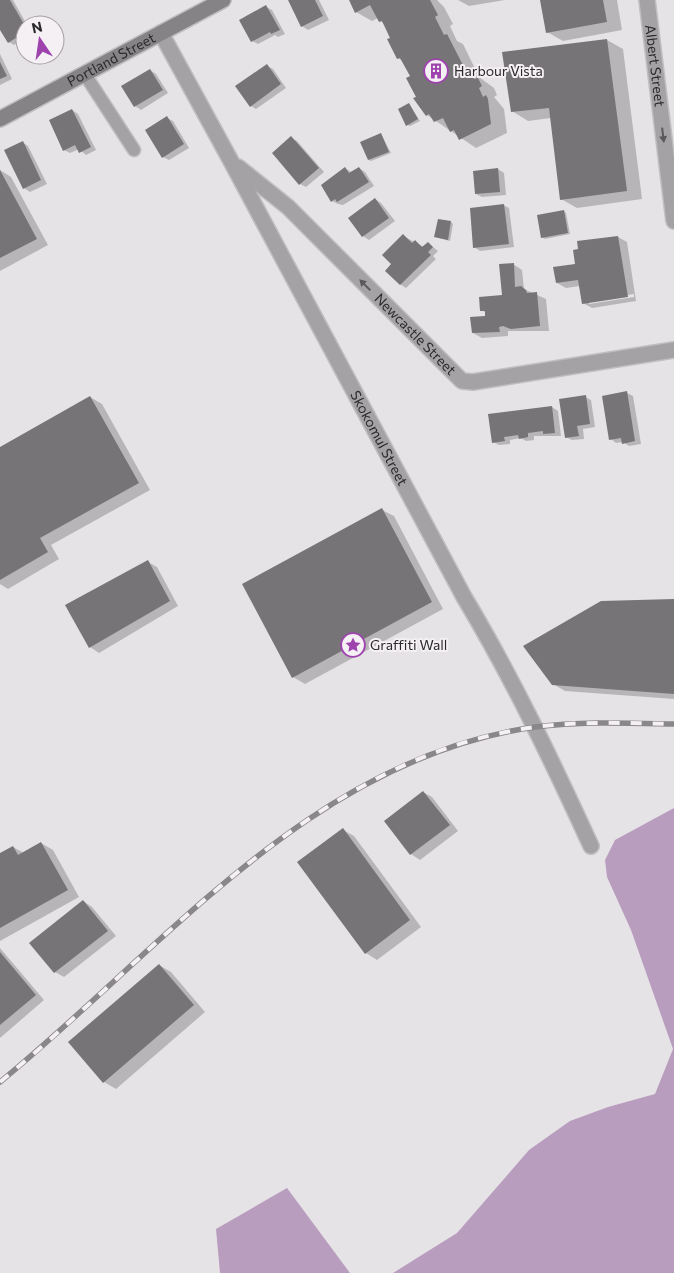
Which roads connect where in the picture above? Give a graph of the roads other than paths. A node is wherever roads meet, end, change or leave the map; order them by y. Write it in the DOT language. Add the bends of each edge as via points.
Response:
graph roads {
  1 [pos="223,0"];
  2 [pos="647,0"];
  3 [pos="161,33"];
  4 [pos="84,73"];
  5 [pos="0,119"];
  6 [pos="134,150"];
  7 [pos="232,162"];
  8 [pos="674,221"];
  9 [pos="674,350"];
  10 [pos="591,846"];
  1 -- 3 [label="main road, Portland Street"];
  2 -- 8 [label="street, Albert Street, one-way"];
  3 -- 4 [label="main road, Portland Street"];
  3 -- 7 [label="street, Skokomul Street"];
  4 -- 5 [label="main road, Portland Street"];
  4 -- 6 [label="lane"];
  9 -- 7 [label="street, Newcastle Street, one-way" via="462,382 288,207"];
  7 -- 10 [label="street, Skokomul Street" via="502,664 552,760"];
}
